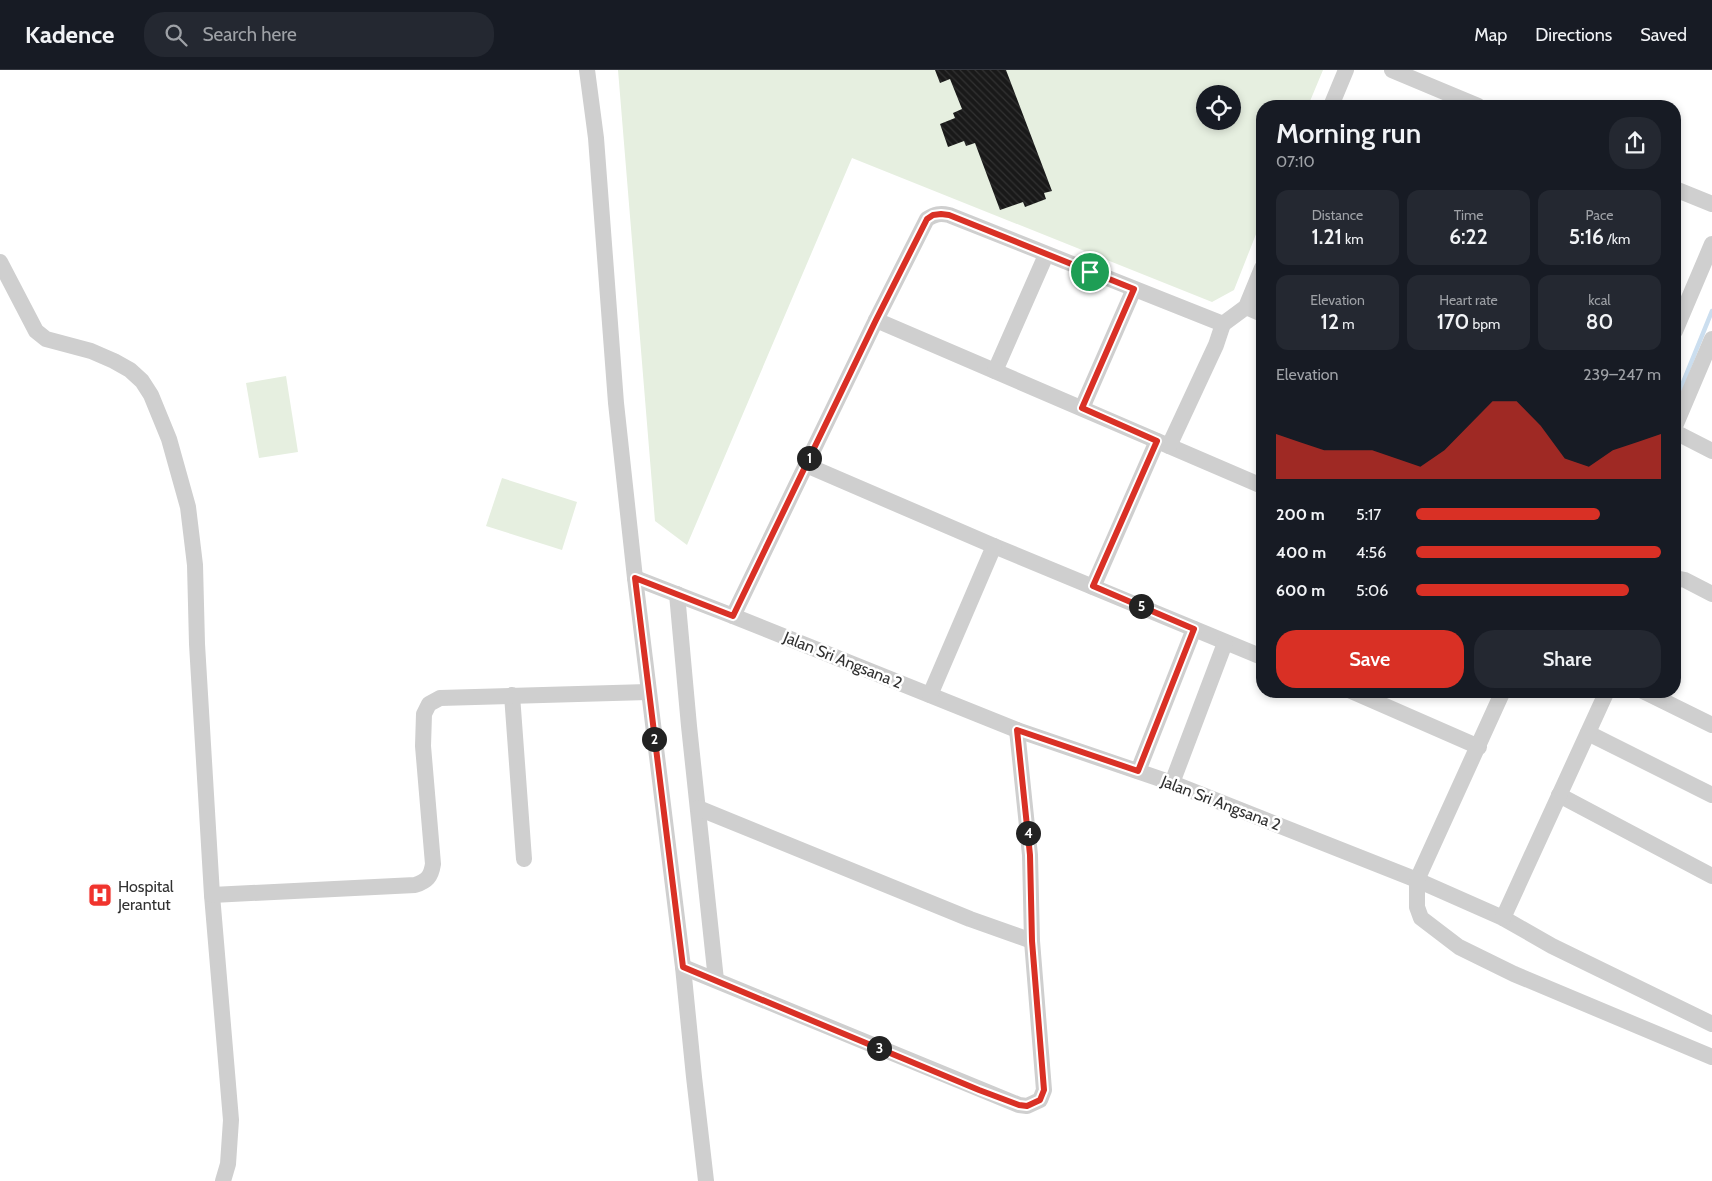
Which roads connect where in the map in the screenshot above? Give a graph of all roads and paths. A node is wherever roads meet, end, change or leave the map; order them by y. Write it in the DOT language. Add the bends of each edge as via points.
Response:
graph roads {
  1 [pos="587,70"];
  2 [pos="1346,70"];
  3 [pos="1392,70"];
  4 [pos="1334,100"];
  5 [pos="1464,100"];
  6 [pos="1681,191"];
  7 [pos="1712,204"];
  8 [pos="1712,244"];
  9 [pos="1046,255"];
  10 [pos="0,262"];
  11 [pos="1256,283"];
  12 [pos="1134,289"];
  13 [pos="1246,307"];
  14 [pos="1256,311"];
  15 [pos="1681,317"];
  16 [pos="876,320"];
  17 [pos="1223,324"];
  18 [pos="1712,339"];
  19 [pos="995,371"];
  20 [pos="1082,408"];
  21 [pos="1681,412"];
  22 [pos="1681,435"];
  23 [pos="1163,443"];
  24 [pos="1712,451"];
  25 [pos="806,465"];
  26 [pos="1256,481"];
  27 [pos="994,546"];
  28 [pos="635,578"];
  29 [pos="1681,579"];
  30 [pos="1093,586"];
  31 [pos="677,594"];
  32 [pos="1712,594"];
  33 [pos="733,616"];
  34 [pos="1194,629"];
  35 [pos="1225,643"];
  36 [pos="1256,655"];
  37 [pos="648,692"];
  38 [pos="512,695"];
  39 [pos="930,695"];
  40 [pos="1367,698"];
  41 [pos="1500,698"];
  42 [pos="1604,698"];
  43 [pos="1656,698"];
  44 [pos="1712,725"];
  45 [pos="1017,730"];
  46 [pos="1588,732"];
  47 [pos="1479,747"];
  48 [pos="1138,771"];
  49 [pos="1172,783"];
  50 [pos="1559,795"];
  51 [pos="1712,796"];
  52 [pos="698,808"];
  53 [pos="524,859"];
  54 [pos="1712,876"];
  55 [pos="1417,880"];
  56 [pos="212,895"];
  57 [pos="1502,918"];
  58 [pos="1032,941"];
  59 [pos="683,967"];
  60 [pos="716,980"];
  61 [pos="1712,1024"];
  62 [pos="1712,1057"];
  63 [pos="223,1181"];
  64 [pos="706,1181"];
  1 -- 28 [label="street" via="596,138 616,404"];
  2 -- 4 [label="street"];
  3 -- 5 [label="street"];
  6 -- 7 [label="street"];
  8 -- 15 [label="street"];
  9 -- 12 [label="street"];
  9 -- 16 [label="street" via="949,215 933,215 927,219"];
  9 -- 19 [label="street"];
  10 -- 56 [label="street" via="36,331 46,339 91,351 130,370 151,395 169,439 192,528"];
  11 -- 13 [label="street"];
  12 -- 17 [label="street"];
  12 -- 20 [label="street"];
  13 -- 14 [label="street"];
  13 -- 17 [label="street"];
  16 -- 19 [label="street"];
  16 -- 25 [label="street"];
  17 -- 23 [label="street" via="1216,344"];
  18 -- 21 [label="street"];
  19 -- 20 [label="street"];
  20 -- 23 [label="street"];
  22 -- 24 [label="street"];
  23 -- 26 [label="street"];
  23 -- 30 [label="street"];
  25 -- 27 [label="street"];
  25 -- 33 [label="street"];
  27 -- 30 [label="street"];
  27 -- 39 [label="street"];
  28 -- 31 [label="street, Jalan Sri Angsana 2"];
  28 -- 37 [label="street"];
  29 -- 32 [label="street"];
  30 -- 34 [label="street"];
  31 -- 33 [label="street, Jalan Sri Angsana 2"];
  31 -- 52 [label="street"];
  33 -- 39 [label="street, Jalan Sri Angsana 2"];
  34 -- 35 [label="street"];
  34 -- 48 [label="street"];
  35 -- 36 [label="street"];
  35 -- 49 [label="street"];
  37 -- 38 [label="street"];
  37 -- 59 [label="street"];
  38 -- 53 [label="street"];
  38 -- 56 [label="street" via="440,698 429,704 424,714 423,746 433,864 432,875 426,881 415,885"];
  39 -- 45 [label="street, Jalan Sri Angsana 2"];
  40 -- 47 [label="street"];
  41 -- 47 [label="street"];
  42 -- 46 [label="street"];
  43 -- 44 [label="street"];
  45 -- 48 [label="street, Jalan Sri Angsana 2"];
  45 -- 58 [label="street" via="1030,855"];
  46 -- 50 [label="street"];
  46 -- 51 [label="street"];
  47 -- 55 [label="street"];
  48 -- 49 [label="street, Jalan Sri Angsana 2"];
  49 -- 55 [label="street, Jalan Sri Angsana 2"];
  50 -- 54 [label="street"];
  50 -- 57 [label="street"];
  52 -- 58 [label="street"];
  52 -- 60 [label="street"];
  55 -- 57 [label="street, Jalan Sri Angsana 2"];
  55 -- 62 [label="street" via="1420,918 1459,947 1514,974"];
  56 -- 63 [label="street" via="231,1120 228,1164"];
  57 -- 61 [label="street, Jalan Sri Angsana 2"];
  58 -- 60 [label="street" via="1044,1090 1040,1100 1027,1106 979,1090"];
  59 -- 60 [label="street"];
  59 -- 64 [label="street"];
}
